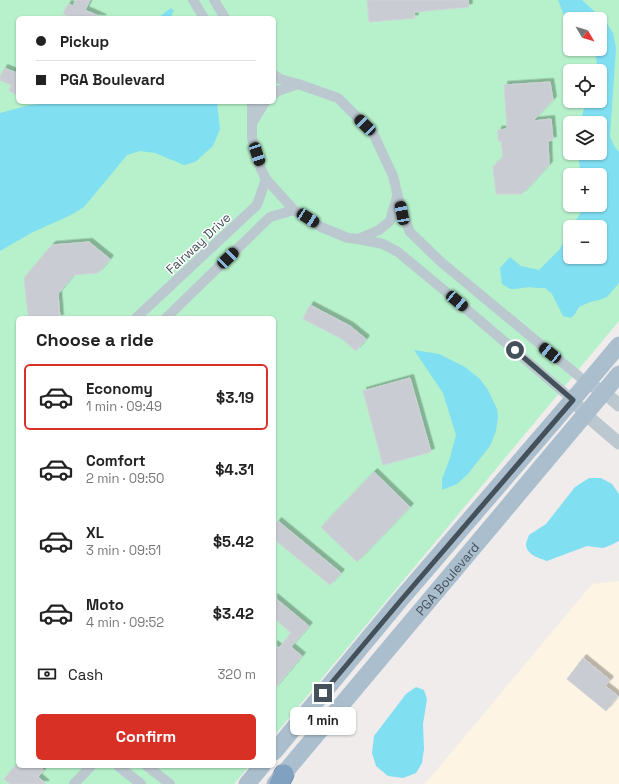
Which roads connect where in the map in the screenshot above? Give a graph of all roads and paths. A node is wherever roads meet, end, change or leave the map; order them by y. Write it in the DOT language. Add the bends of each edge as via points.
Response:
graph roads {
  1 [pos="193,0"];
  2 [pos="214,0"];
  3 [pos="203,16"];
  4 [pos="225,16"];
  5 [pos="276,76"];
  6 [pos="298,84"];
  7 [pos="276,92"];
  8 [pos="252,104"];
  9 [pos="264,104"];
  10 [pos="252,123"];
  11 [pos="266,179"];
  12 [pos="398,193"];
  13 [pos="294,210"];
  14 [pos="358,239"];
  15 [pos="138,316"];
  16 [pos="168,316"];
  17 [pos="619,345"];
  18 [pos="619,374"];
  19 [pos="587,383"];
  20 [pos="604,392"];
  21 [pos="573,400"];
  22 [pos="619,405"];
  23 [pos="585,414"];
  24 [pos="619,443"];
  25 [pos="276,750"];
  26 [pos="89,768"];
  27 [pos="121,768"];
  28 [pos="150,768"];
  29 [pos="260,768"];
  30 [pos="279,781"];
  31 [pos="74,784"];
  32 [pos="141,784"];
  33 [pos="170,784"];
  34 [pos="247,784"];
  1 -- 3 [label="street"];
  2 -- 4 [label="street"];
  5 -- 6 [label="street"];
  6 -- 7 [label="street"];
  6 -- 12 [label="street" via="338,98 374,133"];
  8 -- 10 [label="street"];
  9 -- 10 [label="street"];
  10 -- 11 [label="street" via="252,138"];
  11 -- 13 [label="street"];
  11 -- 15 [label="street, Fairway Drive" via="257,205"];
  12 -- 14 [label="street" via="390,220 379,230"];
  12 -- 19 [label="street" via="402,213 410,232 441,262"];
  13 -- 14 [label="street" via="321,227 348,238"];
  13 -- 16 [label="street" via="270,218"];
  14 -- 21 [label="street" via="383,244 398,252"];
  17 -- 19 [label="main road, PGA Boulevard"];
  18 -- 20 [label="main road, PGA Boulevard"];
  19 -- 20 [label="street"];
  19 -- 21 [label="main road, PGA Boulevard"];
  20 -- 22 [label="street"];
  20 -- 23 [label="main road, PGA Boulevard"];
  21 -- 23 [label="street"];
  21 -- 25 [label="main road, PGA Boulevard"];
  23 -- 24 [label="street"];
  23 -- 30 [label="main road, PGA Boulevard"];
  26 -- 31 [label="street"];
  27 -- 32 [label="street"];
  28 -- 33 [label="street"];
  29 -- 34 [label="main road"];
}
